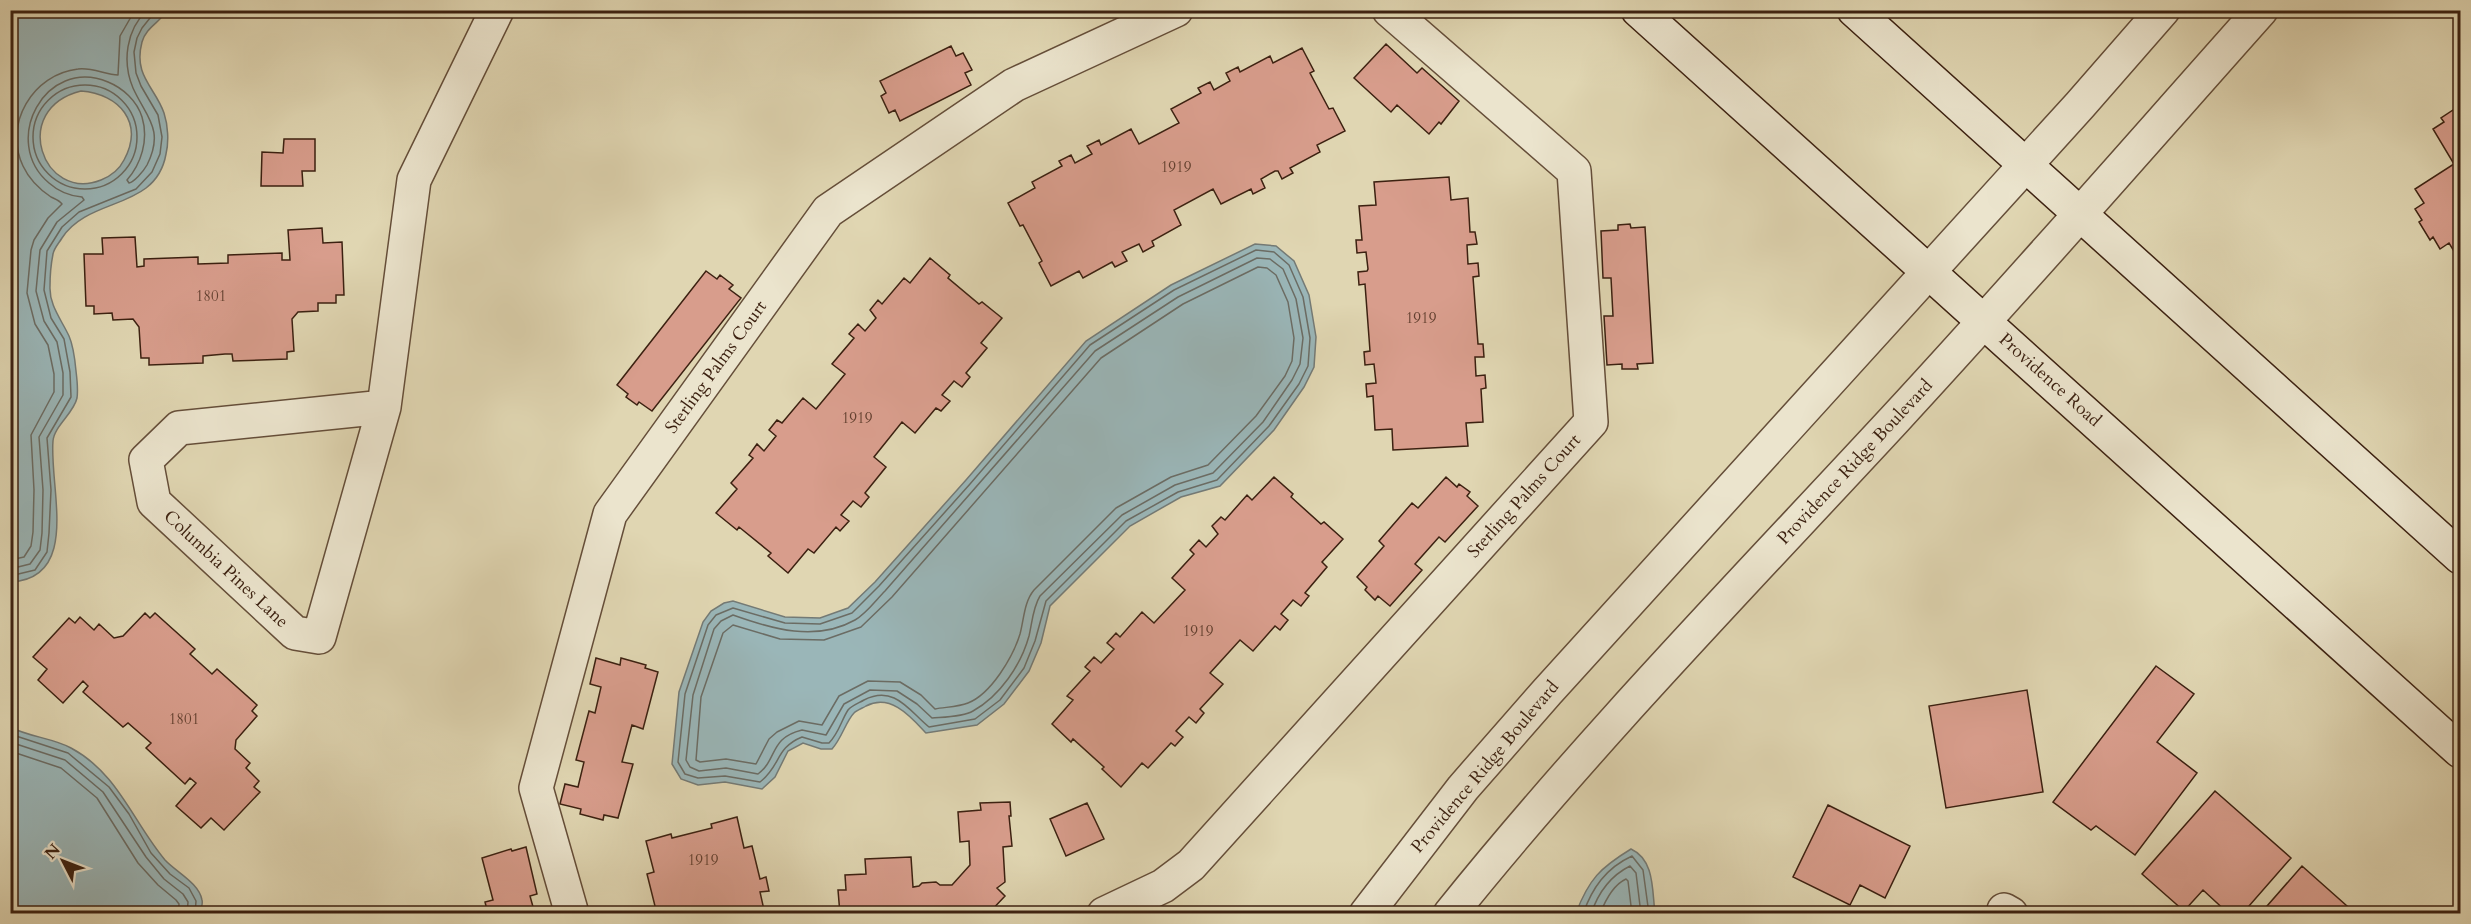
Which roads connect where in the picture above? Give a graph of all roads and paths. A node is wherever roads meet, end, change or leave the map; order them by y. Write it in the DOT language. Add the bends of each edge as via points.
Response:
graph roads {
  1 [pos="497,10"];
  2 [pos="1176,10"];
  3 [pos="1389,10"];
  4 [pos="1638,10"];
  5 [pos="1854,10"];
  6 [pos="2163,10"];
  7 [pos="2261,10"];
  8 [pos="2025,165"];
  9 [pos="2080,214"];
  10 [pos="1929,271"];
  11 [pos="1985,320"];
  12 [pos="384,407"];
  13 [pos="2460,557"];
  14 [pos="2460,751"];
  15 [pos="572,914"];
  16 [pos="1104,914"];
  17 [pos="1366,914"];
  18 [pos="1450,914"];
  1 -- 12 [label="street, Columbia Pines Lane" via="414,180"];
  2 -- 15 [label="street, Sterling Palms Court" via="1014,85 828,211 610,514 536,788"];
  3 -- 16 [label="street, Sterling Palms Court" via="1574,171 1591,422 1191,866 1163,886"];
  4 -- 10 [label="street, Providence Road"];
  5 -- 8 [label="street"];
  6 -- 8 [label="street, Providence Ridge Boulevard"];
  7 -- 9 [label="street, Providence Ridge Boulevard"];
  8 -- 9 [label="street"];
  8 -- 10 [label="street, Providence Ridge Boulevard"];
  9 -- 11 [label="street, Providence Ridge Boulevard"];
  9 -- 13 [label="street"];
  10 -- 11 [label="street, Providence Road"];
  10 -- 17 [label="street, Providence Ridge Boulevard" via="1524,718 1463,788"];
  11 -- 14 [label="street, Providence Road"];
  11 -- 18 [label="street, Providence Ridge Boulevard" via="1587,751"];
  12 -- 12 [label="street, Columbia Pines Lane" via="178,428 146,460 154,502 295,633 319,637"];
}
